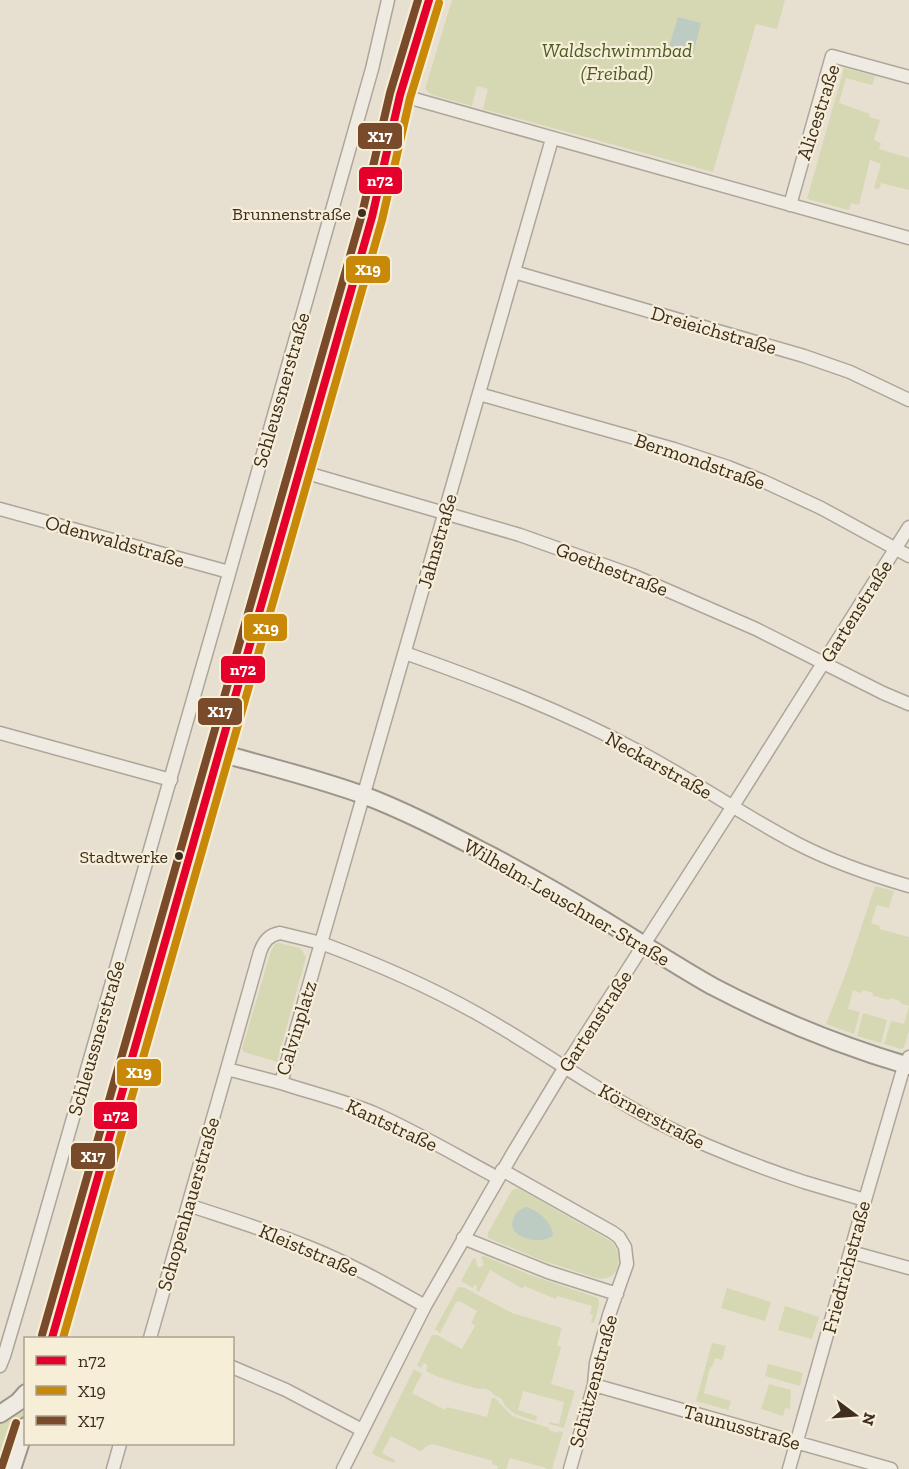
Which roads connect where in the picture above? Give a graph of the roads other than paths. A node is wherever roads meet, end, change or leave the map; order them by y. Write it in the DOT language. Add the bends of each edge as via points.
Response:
graph roads {
  1 [pos="388,0"];
  2 [pos="429,0"];
  3 [pos="909,77"];
  4 [pos="400,95"];
  5 [pos="552,139"];
  6 [pos="790,205"];
  7 [pos="909,238"];
  8 [pos="514,272"];
  9 [pos="479,394"];
  10 [pos="909,400"];
  11 [pos="300,471"];
  12 [pos="0,509"];
  13 [pos="445,513"];
  14 [pos="909,527"];
  15 [pos="895,548"];
  16 [pos="909,556"];
  17 [pos="229,572"];
  18 [pos="405,653"];
  19 [pos="823,663"];
  20 [pos="909,704"];
  21 [pos="0,733"];
  22 [pos="219,753"];
  23 [pos="171,780"];
  24 [pos="364,796"];
  25 [pos="733,806"];
  26 [pos="909,886"];
  27 [pos="321,943"];
  28 [pos="643,945"];
  29 [pos="908,1063"];
  30 [pos="565,1067"];
  31 [pos="227,1069"];
  32 [pos="281,1083"];
  33 [pos="500,1174"];
  34 [pos="865,1200"];
  35 [pos="188,1205"];
  36 [pos="463,1238"];
  37 [pos="851,1252"];
  38 [pos="909,1268"];
  39 [pos="617,1294"];
  40 [pos="425,1306"];
  41 [pos="53,1337"];
  42 [pos="151,1337"];
  43 [pos="0,1366"];
  44 [pos="234,1368"];
  45 [pos="594,1385"];
  46 [pos="24,1395"];
  47 [pos="0,1414"];
  48 [pos="362,1430"];
  49 [pos="24,1432"];
  50 [pos="797,1442"];
  51 [pos="119,1445"];
  52 [pos="12,1469"];
  53 [pos="113,1469"];
  54 [pos="343,1469"];
  55 [pos="570,1469"];
  56 [pos="789,1469"];
  57 [pos="891,1469"];
  1 -- 17 [label="street, Schleussnerstraße" via="372,69"];
  2 -- 4 [label="main road"];
  3 -- 6 [label="street, Alicestraße" via="832,56"];
  4 -- 5 [label="street"];
  4 -- 11 [label="main road" via="372,217"];
  5 -- 6 [label="street"];
  5 -- 8 [label="street, Jahnstraße"];
  6 -- 7 [label="street"];
  8 -- 9 [label="street, Jahnstraße"];
  8 -- 10 [label="street, Dreieichstraße" via="804,356 860,376"];
  9 -- 13 [label="street, Jahnstraße"];
  9 -- 15 [label="street, Bermondstraße" via="728,467 821,508"];
  11 -- 13 [label="street, Goethestraße"];
  11 -- 22 [label="main road"];
  12 -- 17 [label="street, Odenwaldstraße"];
  13 -- 18 [label="street, Jahnstraße"];
  13 -- 19 [label="street, Goethestraße" via="632,574"];
  14 -- 15 [label="street, Gartenstraße"];
  15 -- 16 [label="street, Bermondstraße"];
  15 -- 19 [label="street, Gartenstraße"];
  17 -- 23 [label="street, Schleussnerstraße"];
  18 -- 24 [label="street, Jahnstraße"];
  18 -- 25 [label="street, Neckarstraße" via="581,722"];
  19 -- 20 [label="street, Goethestraße"];
  19 -- 25 [label="street, Gartenstraße"];
  21 -- 23 [label="street"];
  22 -- 24 [label="main road, Wilhelm-Leuschner-Straße"];
  22 -- 41 [label="main road"];
  23 -- 43 [label="street, Schleussnerstraße"];
  24 -- 27 [label="street, Jahnstraße"];
  24 -- 28 [label="main road, Wilhelm-Leuschner-Straße" via="495,858"];
  25 -- 26 [label="street, Neckarstraße" via="835,861"];
  25 -- 28 [label="street, Gartenstraße"];
  27 -- 30 [label="street, Körnerstraße" via="440,994"];
  27 -- 31 [label="street" via="280,933 264,942"];
  27 -- 32 [label="street, Calvinplatz"];
  28 -- 29 [label="main road, Wilhelm-Leuschner-Straße" via="785,1022 841,1044"];
  28 -- 30 [label="street, Gartenstraße"];
  29 -- 34 [label="street, Friedrichstraße"];
  30 -- 33 [label="street, Gartenstraße"];
  30 -- 34 [label="street, Körnerstraße" via="633,1109 712,1148"];
  31 -- 32 [label="street, Calvinplatz"];
  31 -- 35 [label="street, Schopenhauerstraße"];
  32 -- 33 [label="street, Kantstraße" via="374,1113"];
  33 -- 36 [label="street, Gartenstraße"];
  33 -- 39 [label="street, Kantstraße" via="619,1237 627,1259"];
  34 -- 37 [label="street, Friedrichstraße"];
  35 -- 40 [label="street, Kleiststraße" via="306,1245"];
  35 -- 42 [label="street, Schopenhauerstraße"];
  36 -- 39 [label="street"];
  36 -- 40 [label="street, Gartenstraße"];
  37 -- 38 [label="street"];
  37 -- 50 [label="street, Friedrichstraße"];
  39 -- 45 [label="street, Schützenstraße" via="596,1364"];
  40 -- 48 [label="street, Gartenstraße"];
  44 -- 48 [label="street"];
  45 -- 50 [label="street, Taunusstraße"];
  45 -- 55 [label="street, Schützenstraße"];
  46 -- 47 [label="main road"];
  48 -- 54 [label="street, Gartenstraße"];
  49 -- 52 [label="main road"];
  50 -- 56 [label="street, Friedrichstraße"];
  50 -- 57 [label="street, Taunusstraße"];
  51 -- 53 [label="street"];
}
